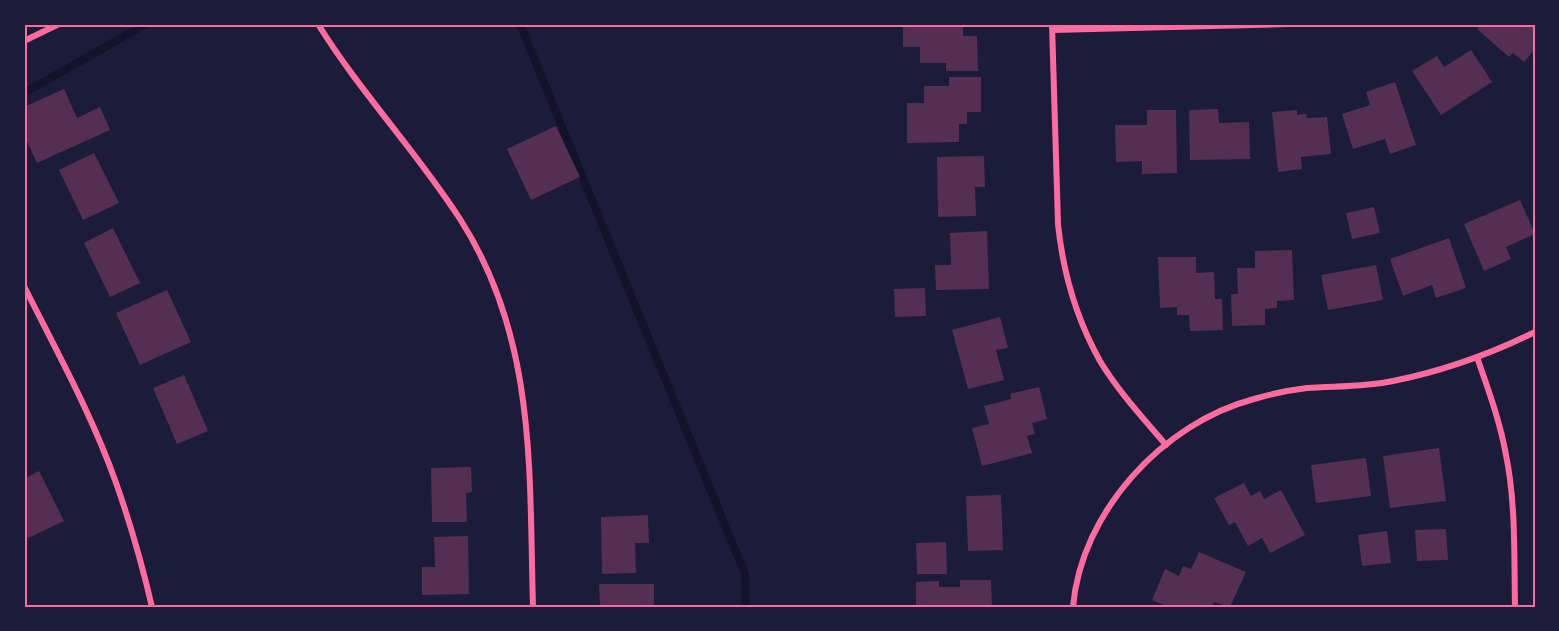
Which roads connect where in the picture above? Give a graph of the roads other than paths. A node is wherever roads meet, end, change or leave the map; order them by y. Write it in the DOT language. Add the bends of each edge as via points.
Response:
graph roads {
  1 [pos="59,24"];
  2 [pos="318,24"];
  3 [pos="1289,24"];
  4 [pos="1052,27"];
  5 [pos="24,41"];
  6 [pos="24,286"];
  7 [pos="1535,332"];
  8 [pos="1477,357"];
  9 [pos="1166,445"];
  10 [pos="152,607"];
  11 [pos="533,607"];
  12 [pos="1073,607"];
  13 [pos="1515,607"];
  1 -- 5 [label="street"];
  2 -- 11 [label="street" via="426,169 461,221 489,274 510,332 521,380 528,442"];
  3 -- 4 [label="street"];
  4 -- 9 [label="street" via="1058,224 1068,284 1101,362"];
  6 -- 10 [label="street" via="89,416 115,479"];
  7 -- 8 [label="street"];
  8 -- 9 [label="street" via="1392,381 1359,387 1306,388 1253,399 1217,411"];
  8 -- 13 [label="street" via="1507,457"];
  9 -- 12 [label="street" via="1132,477 1106,513 1086,553"];
}
